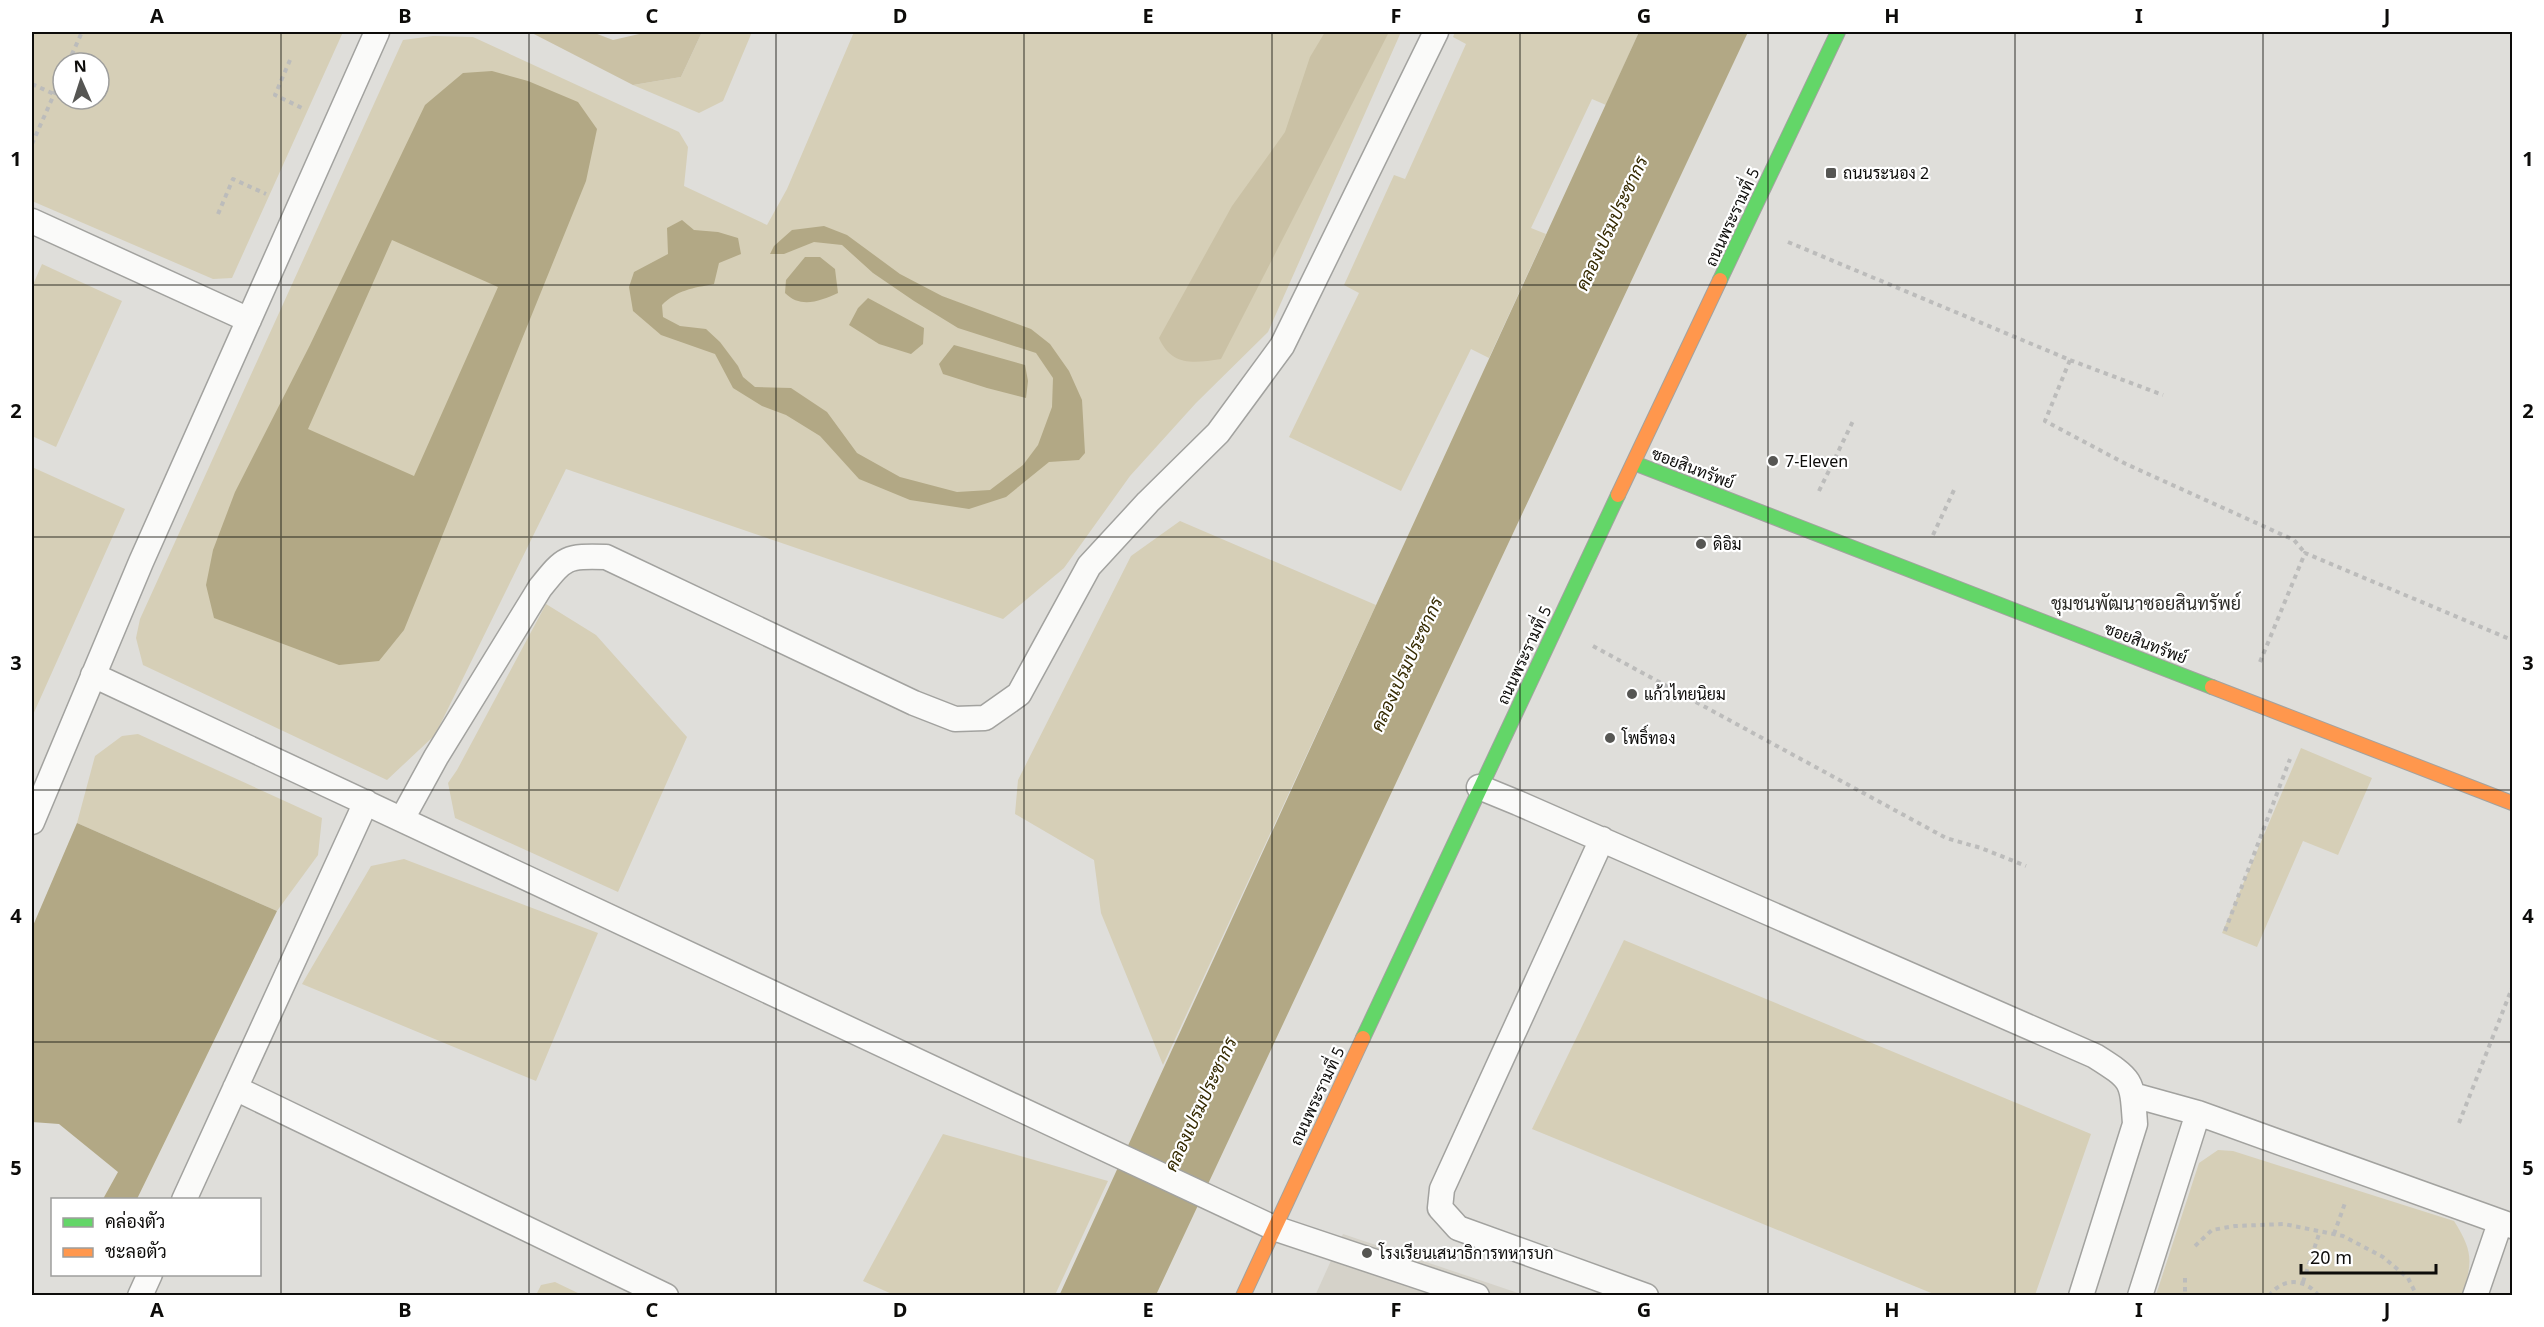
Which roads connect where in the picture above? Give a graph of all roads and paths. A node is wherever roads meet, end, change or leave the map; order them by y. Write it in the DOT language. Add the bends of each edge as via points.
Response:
graph roads {
  1 [pos="82,32"];
  2 [pos="377,32"];
  3 [pos="1436,32"];
  4 [pos="1838,32"];
  5 [pos="73,51"];
  6 [pos="290,60"];
  7 [pos="32,84"];
  8 [pos="51,93"];
  9 [pos="51,101"];
  10 [pos="336,124"];
  11 [pos="32,144"];
  12 [pos="299,208"];
  13 [pos="218,214"];
  14 [pos="32,221"];
  15 [pos="1788,242"];
  16 [pos="249,320"];
  17 [pos="2070,360"];
  18 [pos="2163,395"];
  19 [pos="1854,419"];
  20 [pos="1634,463"];
  21 [pos="1954,490"];
  22 [pos="1803,528"];
  23 [pos="2305,553"];
  24 [pos="1916,572"];
  25 [pos="2512,640"];
  26 [pos="1593,646"];
  27 [pos="93,675"];
  28 [pos="2245,699"];
  29 [pos="2304,722"];
  30 [pos="1479,788"];
  31 [pos="366,802"];
  32 [pos="2512,803"];
  33 [pos="402,819"];
  34 [pos="32,822"];
  35 [pos="1602,839"];
  36 [pos="2026,866"];
  37 [pos="2225,931"];
  38 [pos="2512,988"];
  39 [pos="235,1088"];
  40 [pos="2133,1095"];
  41 [pos="2198,1113"];
  42 [pos="2459,1123"];
  43 [pos="185,1198"];
  44 [pos="2506,1225"];
  45 [pos="1274,1227"];
  46 [pos="2320,1231"];
  47 [pos="2189,1253"];
  48 [pos="2185,1273"];
  49 [pos="150,1276"];
  50 [pos="2303,1282"];
  51 [pos="140,1296"];
  52 [pos="666,1296"];
  53 [pos="1243,1296"];
  54 [pos="1477,1296"];
  55 [pos="1646,1296"];
  56 [pos="2081,1296"];
  57 [pos="2140,1296"];
  58 [pos="2185,1296"];
  59 [pos="2270,1296"];
  60 [pos="2319,1296"];
  61 [pos="2417,1296"];
  62 [pos="2475,1296"];
  1 -- 5 [label="path"];
  2 -- 10 [label="lane"];
  3 -- 33 [label="lane" via="1282,346 1218,433 1089,566 1019,694 985,718 955,720 606,557 575,556 559,565 540,588 435,757"];
  4 -- 20 [label="main road, ถนนพระรามที่ 5"];
  6 -- 10 [label="path" via="275,95"];
  7 -- 8 [label="path"];
  9 -- 11 [label="path"];
  10 -- 12 [label="lane"];
  12 -- 13 [label="path" via="233,179"];
  12 -- 16 [label="lane"];
  14 -- 16 [label="lane"];
  15 -- 17 [label="path"];
  16 -- 27 [label="lane"];
  17 -- 18 [label="path"];
  17 -- 23 [label="path" via="2045,421 2126,464 2294,540"];
  19 -- 22 [label="path"];
  20 -- 22 [label="main road, ซอยสินทรัพย์"];
  20 -- 30 [label="main road, ถนนพระรามที่ 5"];
  21 -- 24 [label="path"];
  22 -- 24 [label="main road, ซอยสินทรัพย์"];
  23 -- 25 [label="path"];
  23 -- 28 [label="path"];
  24 -- 28 [label="main road, ซอยสินทรัพย์"];
  26 -- 36 [label="path" via="1946,838"];
  27 -- 31 [label="lane"];
  27 -- 34 [label="lane"];
  28 -- 29 [label="main road, ซอยสินทรัพย์"];
  29 -- 32 [label="main road, ซอยสินทรัพย์"];
  29 -- 37 [label="path"];
  30 -- 35 [label="lane"];
  30 -- 45 [label="main road, ถนนพระรามที่ 5"];
  31 -- 33 [label="lane"];
  31 -- 39 [label="lane"];
  33 -- 45 [label="lane"];
  35 -- 40 [label="lane" via="2095,1056 2126,1076"];
  35 -- 55 [label="lane" via="1442,1189 1440,1208 1458,1228"];
  38 -- 42 [label="path"];
  39 -- 43 [label="lane"];
  39 -- 52 [label="lane"];
  40 -- 41 [label="lane"];
  40 -- 56 [label="lane" via="2135,1124"];
  41 -- 44 [label="lane"];
  41 -- 57 [label="lane"];
  44 -- 62 [label="lane"];
  45 -- 53 [label="main road, ถนนพระรามที่ 5"];
  45 -- 54 [label="lane"];
  46 -- 47 [label="path" via="2284,1224 2212,1230"];
  46 -- 50 [label="path"];
  46 -- 61 [label="path" via="2343,1236 2384,1257 2408,1278"];
  48 -- 58 [label="path"];
  49 -- 51 [label="lane"];
  50 -- 59 [label="path" via="2284,1283"];
  50 -- 60 [label="path"];
}
